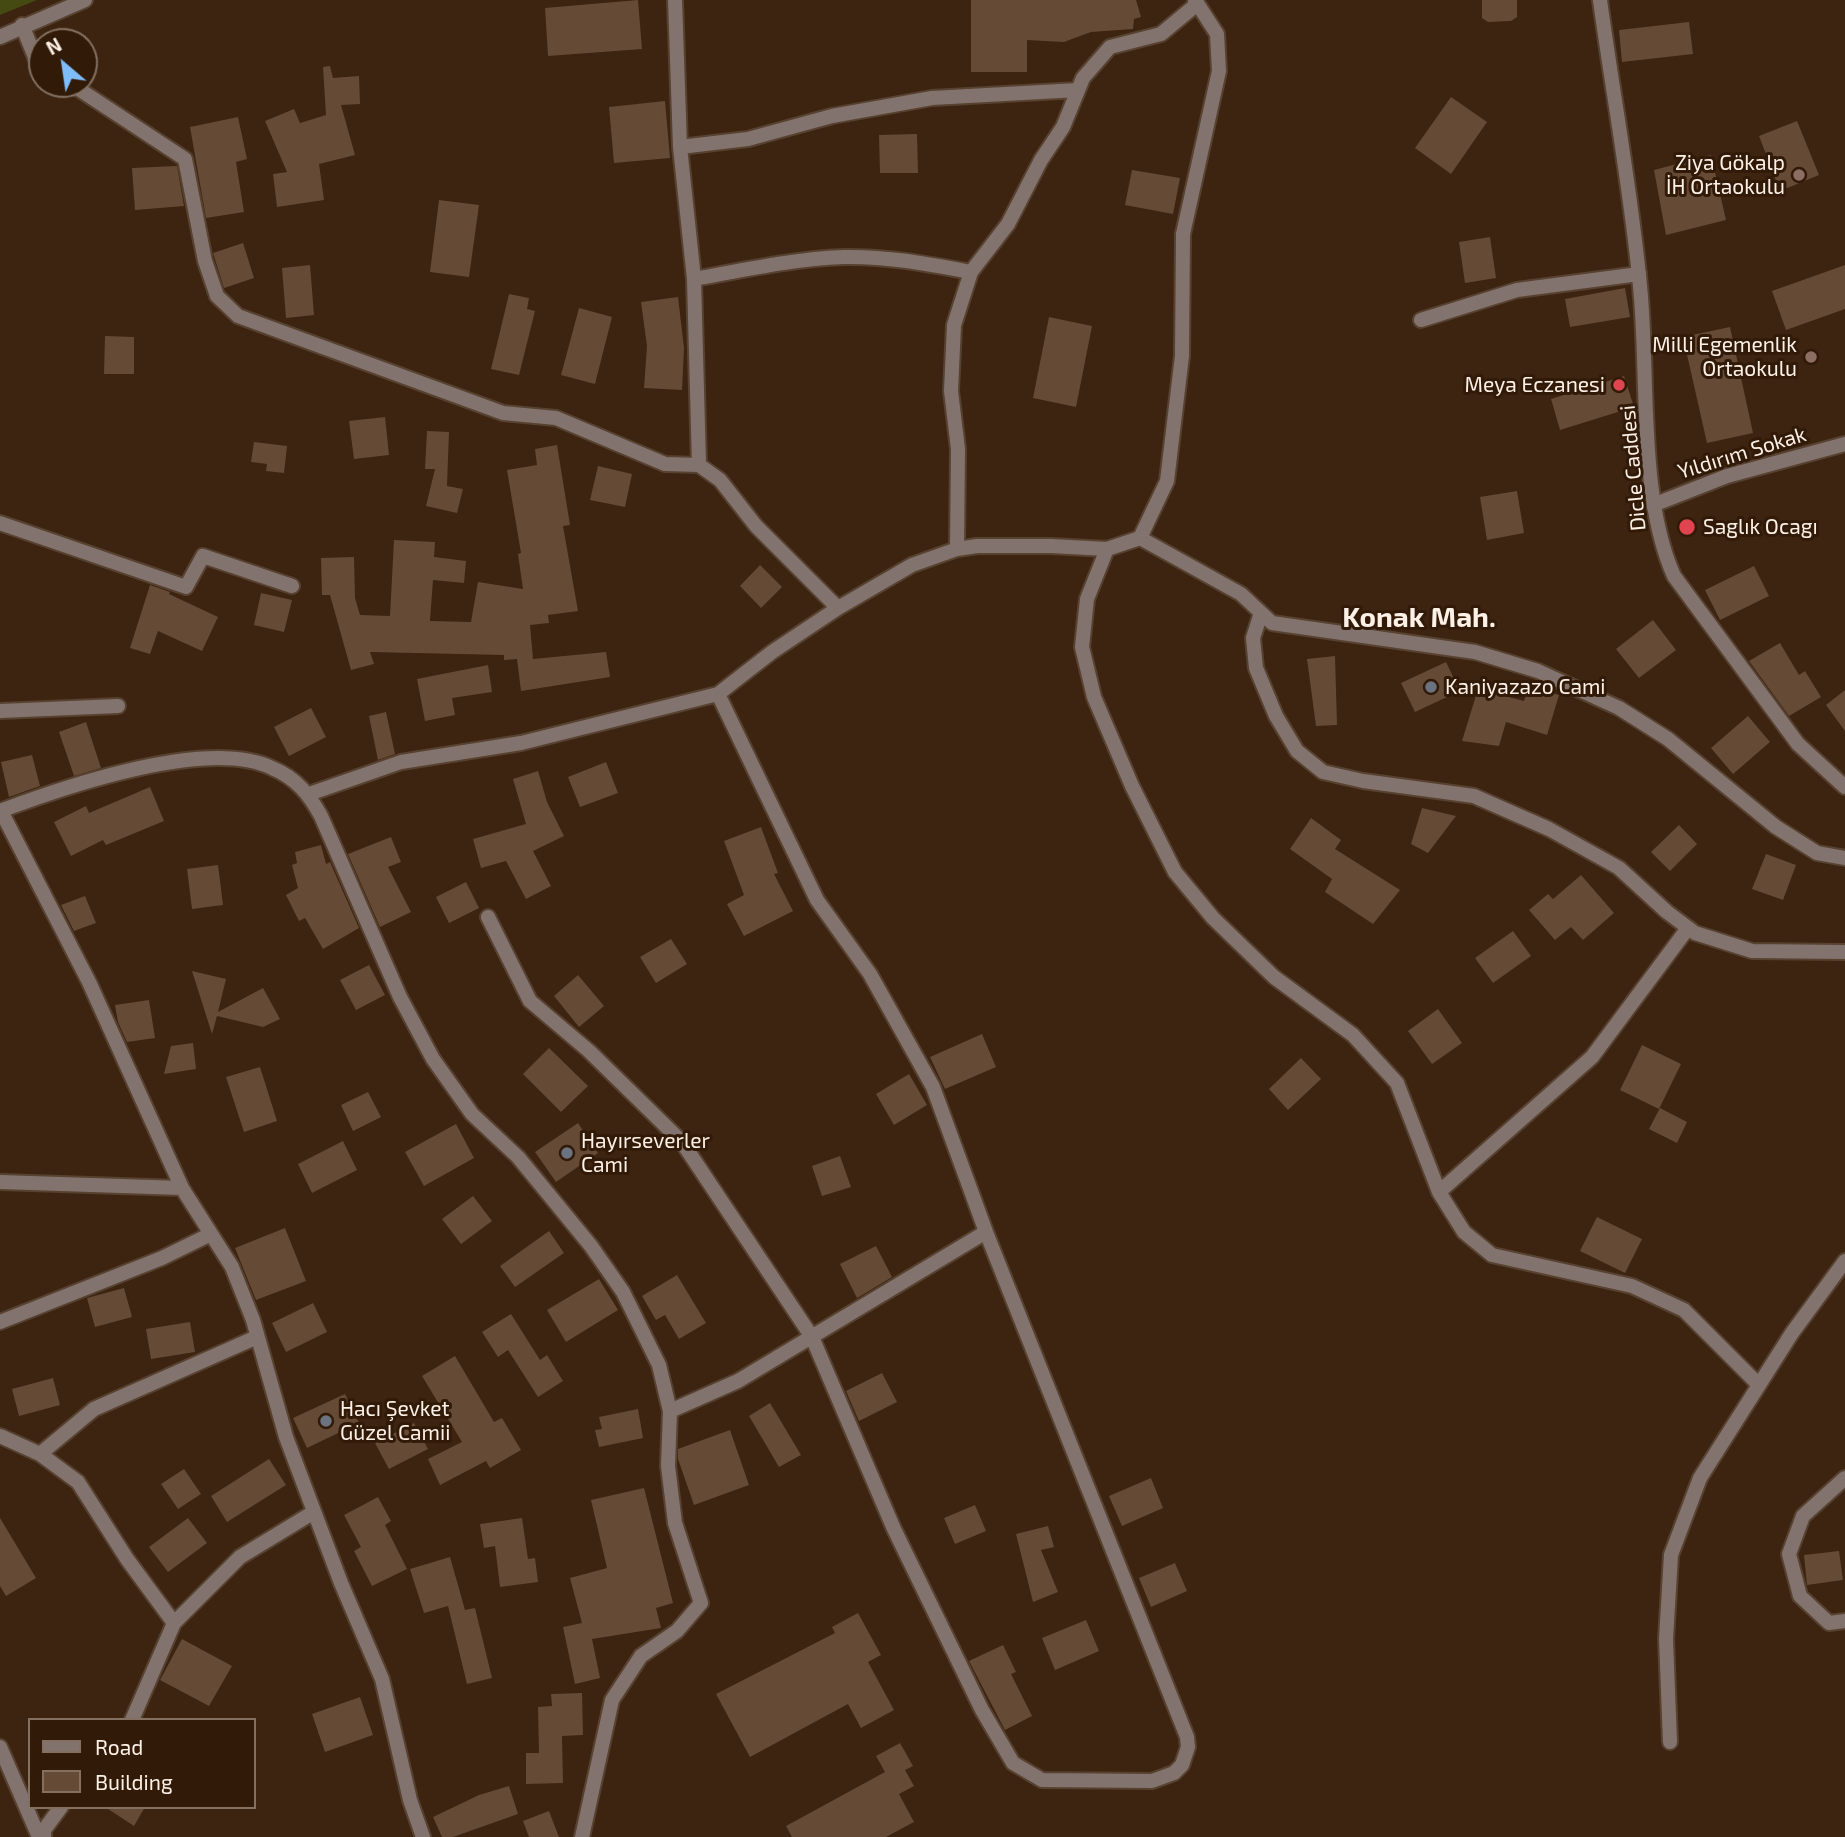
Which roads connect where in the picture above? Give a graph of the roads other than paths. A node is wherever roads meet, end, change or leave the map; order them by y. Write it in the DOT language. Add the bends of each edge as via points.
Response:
graph roads {
  1 [pos="85,0"];
  2 [pos="676,0"];
  3 [pos="1600,0"];
  4 [pos="1196,2"];
  5 [pos="22,25"];
  6 [pos="0,37"];
  7 [pos="28,40"];
  8 [pos="1078,89"];
  9 [pos="93,98"];
  10 [pos="680,148"];
  11 [pos="971,272"];
  12 [pos="1639,274"];
  13 [pos="694,279"];
  14 [pos="1421,320"];
  15 [pos="1845,444"];
  16 [pos="699,465"];
  17 [pos="1653,505"];
  18 [pos="0,523"];
  19 [pos="1140,538"];
  20 [pos="957,549"];
  21 [pos="1107,550"];
  22 [pos="292,586"];
  23 [pos="838,608"];
  24 [pos="1261,613"];
  25 [pos="718,694"];
  26 [pos="118,706"];
  27 [pos="0,711"];
  28 [pos="1845,787"];
  29 [pos="309,794"];
  30 [pos="1,811"];
  31 [pos="1845,858"];
  32 [pos="488,917"];
  33 [pos="1688,928"];
  34 [pos="1845,952"];
  35 [pos="0,1182"];
  36 [pos="182,1188"];
  37 [pos="1439,1192"];
  38 [pos="986,1231"];
  39 [pos="211,1234"];
  40 [pos="1845,1261"];
  41 [pos="0,1322"];
  42 [pos="257,1337"];
  43 [pos="812,1337"];
  44 [pos="1759,1385"];
  45 [pos="670,1412"];
  46 [pos="0,1436"];
  47 [pos="40,1454"];
  48 [pos="1845,1478"];
  49 [pos="314,1511"];
  50 [pos="1845,1621"];
  51 [pos="174,1623"];
  52 [pos="133,1718"];
  53 [pos="1670,1742"];
  54 [pos="0,1747"];
  55 [pos="28,1808"];
  56 [pos="28,1809"];
  57 [pos="60,1809"];
  58 [pos="41,1837"];
  59 [pos="423,1837"];
  60 [pos="582,1837"];
  1 -- 5 [label="street"];
  2 -- 10 [label="street"];
  3 -- 12 [label="street, Dicle Caddesi"];
  4 -- 8 [label="street" via="1161,34 1110,47"];
  4 -- 19 [label="street" via="1217,34 1219,71 1183,234 1182,356 1167,481"];
  5 -- 6 [label="street"];
  5 -- 7 [label="street"];
  8 -- 10 [label="street" via="932,98 832,116 748,139"];
  8 -- 11 [label="street" via="1063,128 1008,224"];
  9 -- 16 [label="street" via="185,159 205,261 217,296 238,316 492,409 556,418 665,464"];
  10 -- 13 [label="street"];
  11 -- 13 [label="street" via="908,260 845,257"];
  11 -- 20 [label="street" via="954,324 951,391 958,449"];
  12 -- 14 [label="street" via="1517,290"];
  12 -- 17 [label="street, Dicle Caddesi"];
  13 -- 16 [label="street"];
  15 -- 17 [label="street, Yıldırım Sokak" via="1727,476"];
  16 -- 23 [label="street" via="720,480 756,526"];
  17 -- 28 [label="street, Dicle Caddesi" via="1674,576 1798,744"];
  18 -- 22 [label="street" via="186,587 203,556"];
  19 -- 21 [label="street"];
  19 -- 24 [label="street" via="1241,594"];
  20 -- 21 [label="street" via="1051,546"];
  20 -- 23 [label="street" via="912,565"];
  21 -- 37 [label="street" via="1087,599 1082,647 1094,697 1175,872 1213,918 1273,977 1353,1035 1397,1083"];
  23 -- 25 [label="street"];
  24 -- 31 [label="street" via="1272,623 1475,652 1538,671 1619,708 1668,738 1776,827 1817,853"];
  24 -- 33 [label="street" via="1253,638 1256,668 1297,751 1322,772 1474,796 1549,829 1619,868"];
  25 -- 29 [label="street" via="521,743 401,762"];
  25 -- 38 [label="street" via="817,900 870,974 933,1087"];
  26 -- 27 [label="street"];
  29 -- 30 [label="street" via="271,767 242,759 208,760 118,774"];
  29 -- 45 [label="street" via="400,997 433,1059 472,1114 518,1157 623,1292 659,1365"];
  30 -- 36 [label="street" via="89,982"];
  32 -- 43 [label="street" via="530,1001 682,1142"];
  33 -- 34 [label="street" via="1752,951"];
  33 -- 37 [label="street" via="1592,1057"];
  35 -- 36 [label="street"];
  36 -- 39 [label="street"];
  37 -- 44 [label="street" via="1464,1232 1492,1255 1632,1286 1684,1310"];
  38 -- 43 [label="street"];
  38 -- 43 [label="street" via="1187,1737 1186,1755 1174,1773 1139,1783 1042,1780 1013,1763 982,1710 894,1529"];
  39 -- 41 [label="street"];
  39 -- 42 [label="street" via="232,1267"];
  40 -- 44 [label="street"];
  42 -- 47 [label="street" via="94,1409"];
  42 -- 49 [label="street" via="286,1437"];
  43 -- 45 [label="street" via="738,1381"];
  44 -- 53 [label="street" via="1700,1478 1671,1555 1666,1639"];
  45 -- 60 [label="street" via="668,1466 675,1524 701,1603 677,1631 641,1656 612,1700"];
  46 -- 47 [label="street"];
  47 -- 51 [label="street" via="78,1482"];
  48 -- 50 [label="street" via="1803,1516 1789,1554 1800,1596 1829,1623"];
  49 -- 51 [label="street" via="240,1557"];
  49 -- 59 [label="street" via="382,1679"];
  51 -- 52 [label="street"];
  54 -- 55 [label="street"];
  56 -- 58 [label="street"];
  57 -- 58 [label="street"];
}
